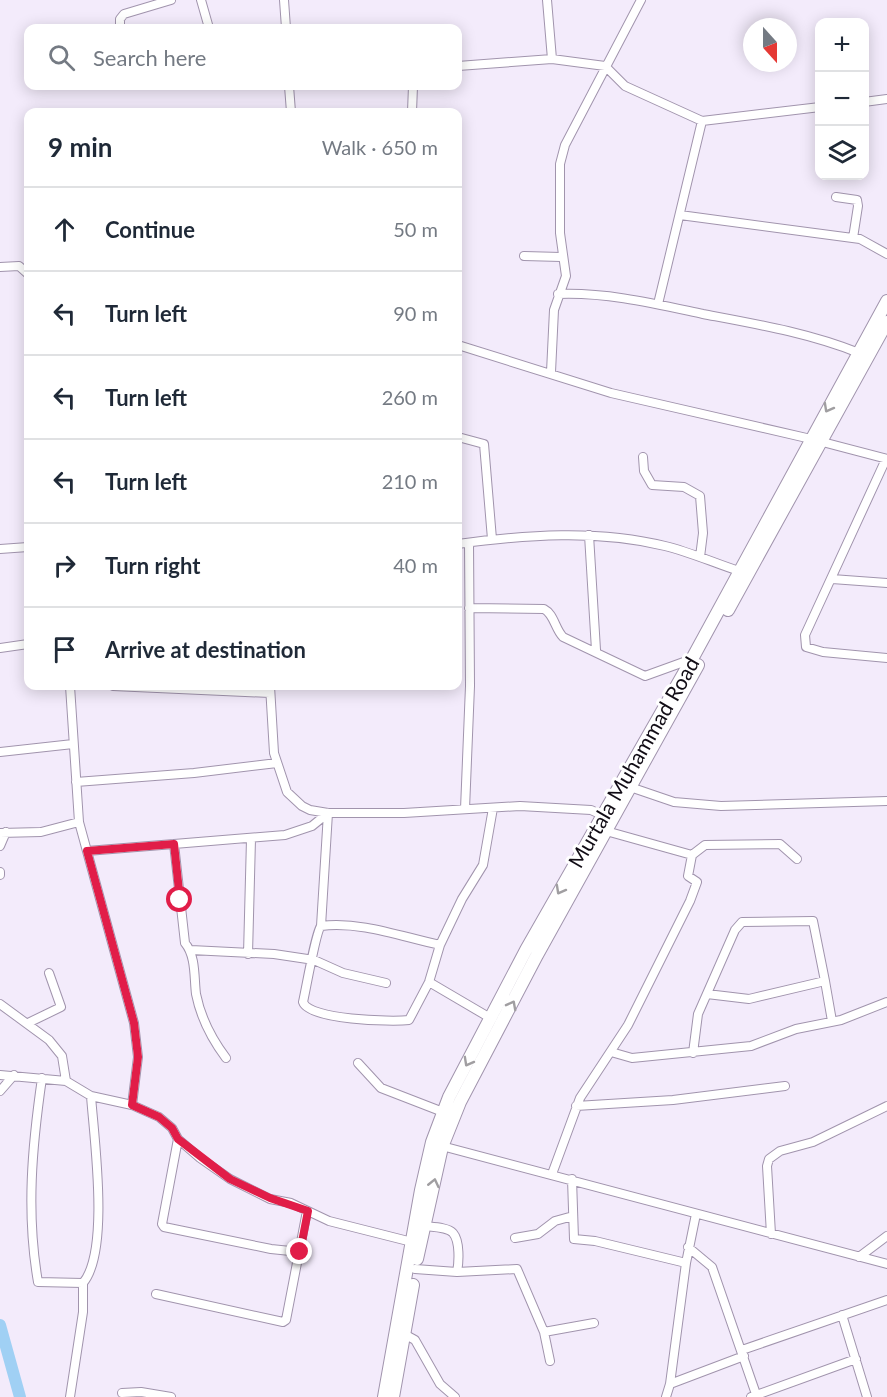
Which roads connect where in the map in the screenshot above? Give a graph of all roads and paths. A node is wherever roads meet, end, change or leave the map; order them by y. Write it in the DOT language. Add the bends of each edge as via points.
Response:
graph roads {
  1 [pos="171,0"];
  2 [pos="201,0"];
  3 [pos="284,0"];
  4 [pos="547,0"];
  5 [pos="641,0"];
  6 [pos="120,24"];
  7 [pos="208,24"];
  8 [pos="286,24"];
  9 [pos="552,59"];
  10 [pos="462,66"];
  11 [pos="605,66"];
  12 [pos="289,90"];
  13 [pos="413,90"];
  14 [pos="887,99"];
  15 [pos="869,101"];
  16 [pos="815,107"];
  17 [pos="291,108"];
  18 [pos="412,108"];
  19 [pos="702,121"];
  20 [pos="836,197"];
  21 [pos="680,215"];
  22 [pos="854,238"];
  23 [pos="887,254"];
  24 [pos="524,256"];
  25 [pos="561,257"];
  26 [pos="0,267"];
  27 [pos="24,270"];
  28 [pos="566,276"];
  29 [pos="575,293"];
  30 [pos="558,294"];
  31 [pos="887,302"];
  32 [pos="658,304"];
  33 [pos="887,322"];
  34 [pos="462,346"];
  35 [pos="859,353"];
  36 [pos="551,372"];
  37 [pos="462,438"];
  38 [pos="816,440"];
  39 [pos="643,457"];
  40 [pos="886,459"];
  41 [pos="589,535"];
  42 [pos="492,539"];
  43 [pos="469,543"];
  44 [pos="462,544"];
  45 [pos="24,547"];
  46 [pos="0,549"];
  47 [pos="700,557"];
  48 [pos="739,571"];
  49 [pos="832,579"];
  50 [pos="887,583"];
  51 [pos="729,601"];
  52 [pos="469,608"];
  53 [pos="24,645"];
  54 [pos="0,648"];
  55 [pos="596,650"];
  56 [pos="887,658"];
  57 [pos="692,659"];
  58 [pos="70,690"];
  59 [pos="270,690"];
  60 [pos="73,744"];
  61 [pos="0,752"];
  62 [pos="278,763"];
  63 [pos="76,782"];
  64 [pos="630,787"];
  65 [pos="887,801"];
  66 [pos="493,808"];
  67 [pos="465,809"];
  68 [pos="328,813"];
  69 [pos="602,815"];
  70 [pos="80,822"];
  71 [pos="606,831"];
  72 [pos="3,833"];
  73 [pos="251,839"];
  74 [pos="174,844"];
  75 [pos="0,846"];
  76 [pos="87,851"];
  77 [pos="692,855"];
  78 [pos="797,859"];
  79 [pos="575,874"];
  80 [pos="321,926"];
  81 [pos="440,945"];
  82 [pos="191,950"];
  83 [pos="532,953"];
  84 [pos="248,954"];
  85 [pos="314,960"];
  86 [pos="49,973"];
  87 [pos="825,981"];
  88 [pos="429,982"];
  89 [pos="386,983"];
  90 [pos="707,994"];
  91 [pos="887,1002"];
  92 [pos="0,1004"];
  93 [pos="492,1019"];
  94 [pos="832,1022"];
  95 [pos="28,1023"];
  96 [pos="611,1052"];
  97 [pos="693,1053"];
  98 [pos="226,1058"];
  99 [pos="358,1063"];
  100 [pos="14,1074"];
  101 [pos="0,1075"];
  102 [pos="42,1078"];
  103 [pos="66,1081"];
  104 [pos="785,1086"];
  105 [pos="0,1091"];
  106 [pos="91,1096"];
  107 [pos="132,1105"];
  108 [pos="576,1106"];
  109 [pos="887,1106"];
  110 [pos="443,1112"];
  111 [pos="178,1139"];
  112 [pos="437,1144"];
  113 [pos="552,1174"];
  114 [pos="572,1179"];
  115 [pos="308,1211"];
  116 [pos="696,1214"];
  117 [pos="573,1216"];
  118 [pos="424,1226"];
  119 [pos="771,1234"];
  120 [pos="887,1236"];
  121 [pos="515,1238"];
  122 [pos="415,1239"];
  123 [pos="688,1247"];
  124 [pos="300,1252"];
  125 [pos="859,1257"];
  126 [pos="686,1263"];
  127 [pos="887,1264"];
  128 [pos="415,1269"];
  129 [pos="457,1272"];
  130 [pos="83,1283"];
  131 [pos="156,1294"];
  132 [pos="887,1300"];
  133 [pos="842,1316"];
  134 [pos="594,1323"];
  135 [pos="544,1332"];
  136 [pos="404,1334"];
  137 [pos="743,1353"];
  138 [pos="855,1359"];
  139 [pos="550,1361"];
  140 [pos="670,1384"];
  141 [pos="122,1393"];
  142 [pos="755,1396"];
  143 [pos="70,1397"];
  144 [pos="171,1397"];
  145 [pos="384,1397"];
  146 [pos="393,1397"];
  147 [pos="455,1397"];
  148 [pos="666,1397"];
  149 [pos="867,1397"];
  1 -- 6 [label="street" via="124,14"];
  2 -- 7 [label="street"];
  3 -- 8 [label="street"];
  4 -- 9 [label="street"];
  5 -- 11 [label="street"];
  9 -- 10 [label="street"];
  9 -- 11 [label="street"];
  11 -- 19 [label="street" via="625,87"];
  11 -- 25 [label="street" via="565,145 560,164"];
  12 -- 17 [label="street"];
  13 -- 18 [label="street"];
  14 -- 15 [label="street"];
  16 -- 19 [label="street"];
  19 -- 21 [label="street"];
  20 -- 22 [label="street" via="857,200"];
  21 -- 22 [label="street"];
  21 -- 32 [label="street"];
  22 -- 23 [label="street"];
  24 -- 25 [label="street"];
  25 -- 28 [label="street"];
  26 -- 27 [label="street" via="20,266"];
  28 -- 29 [label="street"];
  28 -- 30 [label="street"];
  29 -- 30 [label="street"];
  29 -- 32 [label="street"];
  30 -- 36 [label="street"];
  31 -- 35 [label="highway, Murtala Muhammad Road"];
  32 -- 35 [label="street" via="820,339"];
  33 -- 38 [label="highway, Murtala Muhammad Road"];
  34 -- 36 [label="street"];
  35 -- 38 [label="highway, Murtala Muhammad Road, one-way"];
  36 -- 38 [label="street" via="611,393"];
  37 -- 42 [label="street" via="484,444"];
  38 -- 40 [label="street"];
  38 -- 48 [label="highway, Murtala Muhammad Road"];
  38 -- 51 [label="highway, Murtala Muhammad Road"];
  39 -- 47 [label="street" via="644,471 652,485 684,487 700,496"];
  40 -- 49 [label="street"];
  41 -- 42 [label="street"];
  41 -- 47 [label="street" via="664,545"];
  41 -- 55 [label="street"];
  42 -- 43 [label="street"];
  43 -- 44 [label="street"];
  43 -- 52 [label="street"];
  45 -- 46 [label="street"];
  47 -- 48 [label="street"];
  48 -- 51 [label="highway, Murtala Muhammad Road"];
  49 -- 50 [label="street"];
  49 -- 56 [label="street" via="810,620 806,646 823,652"];
  51 -- 57 [label="highway, Murtala Muhammad Road"];
  51 -- 64 [label="highway, Murtala Muhammad Road"];
  52 -- 55 [label="street" via="544,609 563,637"];
  52 -- 67 [label="street"];
  53 -- 54 [label="street"];
  55 -- 57 [label="street" via="645,676"];
  57 -- 69 [label="highway, Murtala Muhammad Road"];
  58 -- 60 [label="street"];
  59 -- 62 [label="street"];
  60 -- 61 [label="street"];
  60 -- 63 [label="street"];
  62 -- 63 [label="street"];
  62 -- 68 [label="street" via="287,792 302,806"];
  63 -- 70 [label="street"];
  64 -- 65 [label="street" via="674,802 721,806"];
  64 -- 71 [label="highway, Murtala Muhammad Road"];
  66 -- 67 [label="street"];
  66 -- 69 [label="street" via="591,810"];
  66 -- 81 [label="street" via="483,865"];
  67 -- 68 [label="street"];
  68 -- 73 [label="street" via="312,826"];
  68 -- 80 [label="street"];
  69 -- 79 [label="highway, Murtala Muhammad Road"];
  70 -- 72 [label="street" via="41,832"];
  70 -- 76 [label="street"];
  71 -- 77 [label="street"];
  71 -- 79 [label="highway, Murtala Muhammad Road"];
  72 -- 75 [label="street"];
  73 -- 74 [label="street"];
  73 -- 84 [label="street"];
  74 -- 76 [label="street"];
  74 -- 82 [label="street" via="185,944"];
  76 -- 107 [label="street" via="134,1023 138,1057"];
  77 -- 78 [label="street" via="705,845 780,844"];
  77 -- 96 [label="street" via="688,876 697,882 690,901"];
  79 -- 83 [label="highway, Murtala Muhammad Road"];
  80 -- 81 [label="street" via="337,924 377,930"];
  80 -- 85 [label="street" via="317,930"];
  81 -- 88 [label="street"];
  82 -- 84 [label="street"];
  82 -- 98 [label="street" via="197,996 208,1034"];
  83 -- 93 [label="highway, Murtala Muhammad Road"];
  112 -- 83 [label="highway, Murtala Muhammad Road, one-way"];
  84 -- 85 [label="street"];
  85 -- 88 [label="street" via="303,1002 308,1009 327,1015 409,1020"];
  85 -- 89 [label="street" via="343,973"];
  86 -- 95 [label="street" via="61,1007"];
  87 -- 90 [label="street" via="749,999"];
  87 -- 90 [label="street" via="813,921 742,922"];
  87 -- 94 [label="street"];
  88 -- 93 [label="street"];
  90 -- 97 [label="street" via="698,1014"];
  91 -- 94 [label="street"];
  92 -- 95 [label="street"];
  93 -- 110 [label="highway, Murtala Muhammad Road, one-way"];
  94 -- 97 [label="street" via="796,1029 752,1046"];
  95 -- 103 [label="street" via="62,1056"];
  96 -- 97 [label="street" via="632,1058"];
  96 -- 108 [label="street"];
  99 -- 110 [label="street" via="381,1088"];
  100 -- 101 [label="street"];
  100 -- 102 [label="street"];
  100 -- 105 [label="street"];
  102 -- 103 [label="street"];
  102 -- 130 [label="street" via="30,1188 31,1241 38,1282"];
  103 -- 106 [label="street"];
  104 -- 108 [label="street" via="673,1100"];
  106 -- 107 [label="street"];
  106 -- 130 [label="street" via="99,1219 96,1249"];
  107 -- 111 [label="street" via="159,1117"];
  108 -- 113 [label="street"];
  109 -- 119 [label="street" via="769,1159"];
  110 -- 112 [label="highway, Murtala Muhammad Road"];
  111 -- 115 [label="street" via="230,1179"];
  111 -- 124 [label="street" via="164,1227"];
  112 -- 113 [label="street"];
  118 -- 112 [label="highway, Murtala Muhammad Road, one-way"];
  112 -- 122 [label="highway, Murtala Muhammad Road"];
  113 -- 114 [label="street"];
  114 -- 116 [label="street"];
  114 -- 117 [label="street"];
  115 -- 122 [label="street" via="329,1221"];
  115 -- 124 [label="street"];
  116 -- 119 [label="street"];
  116 -- 123 [label="street"];
  117 -- 121 [label="street" via="555,1221 538,1234"];
  117 -- 126 [label="street" via="574,1239"];
  118 -- 122 [label="highway, Murtala Muhammad Road"];
  118 -- 129 [label="street" via="454,1235 460,1254"];
  119 -- 125 [label="street"];
  120 -- 125 [label="street"];
  122 -- 128 [label="highway"];
  122 -- 145 [label="highway"];
  123 -- 126 [label="street"];
  123 -- 137 [label="street" via="712,1267"];
  124 -- 131 [label="street" via="283,1322"];
  125 -- 127 [label="street"];
  126 -- 140 [label="street"];
  128 -- 129 [label="street"];
  128 -- 136 [label="highway"];
  129 -- 135 [label="street" via="518,1269"];
  130 -- 143 [label="street" via="83,1312"];
  132 -- 133 [label="street"];
  133 -- 137 [label="street"];
  133 -- 138 [label="street"];
  134 -- 135 [label="street"];
  135 -- 139 [label="street"];
  136 -- 146 [label="highway"];
  136 -- 147 [label="street" via="415,1340 440,1384"];
  137 -- 140 [label="street"];
  137 -- 142 [label="street"];
  138 -- 142 [label="street"];
  138 -- 149 [label="street"];
  140 -- 148 [label="street"];
  141 -- 144 [label="street"];
}
